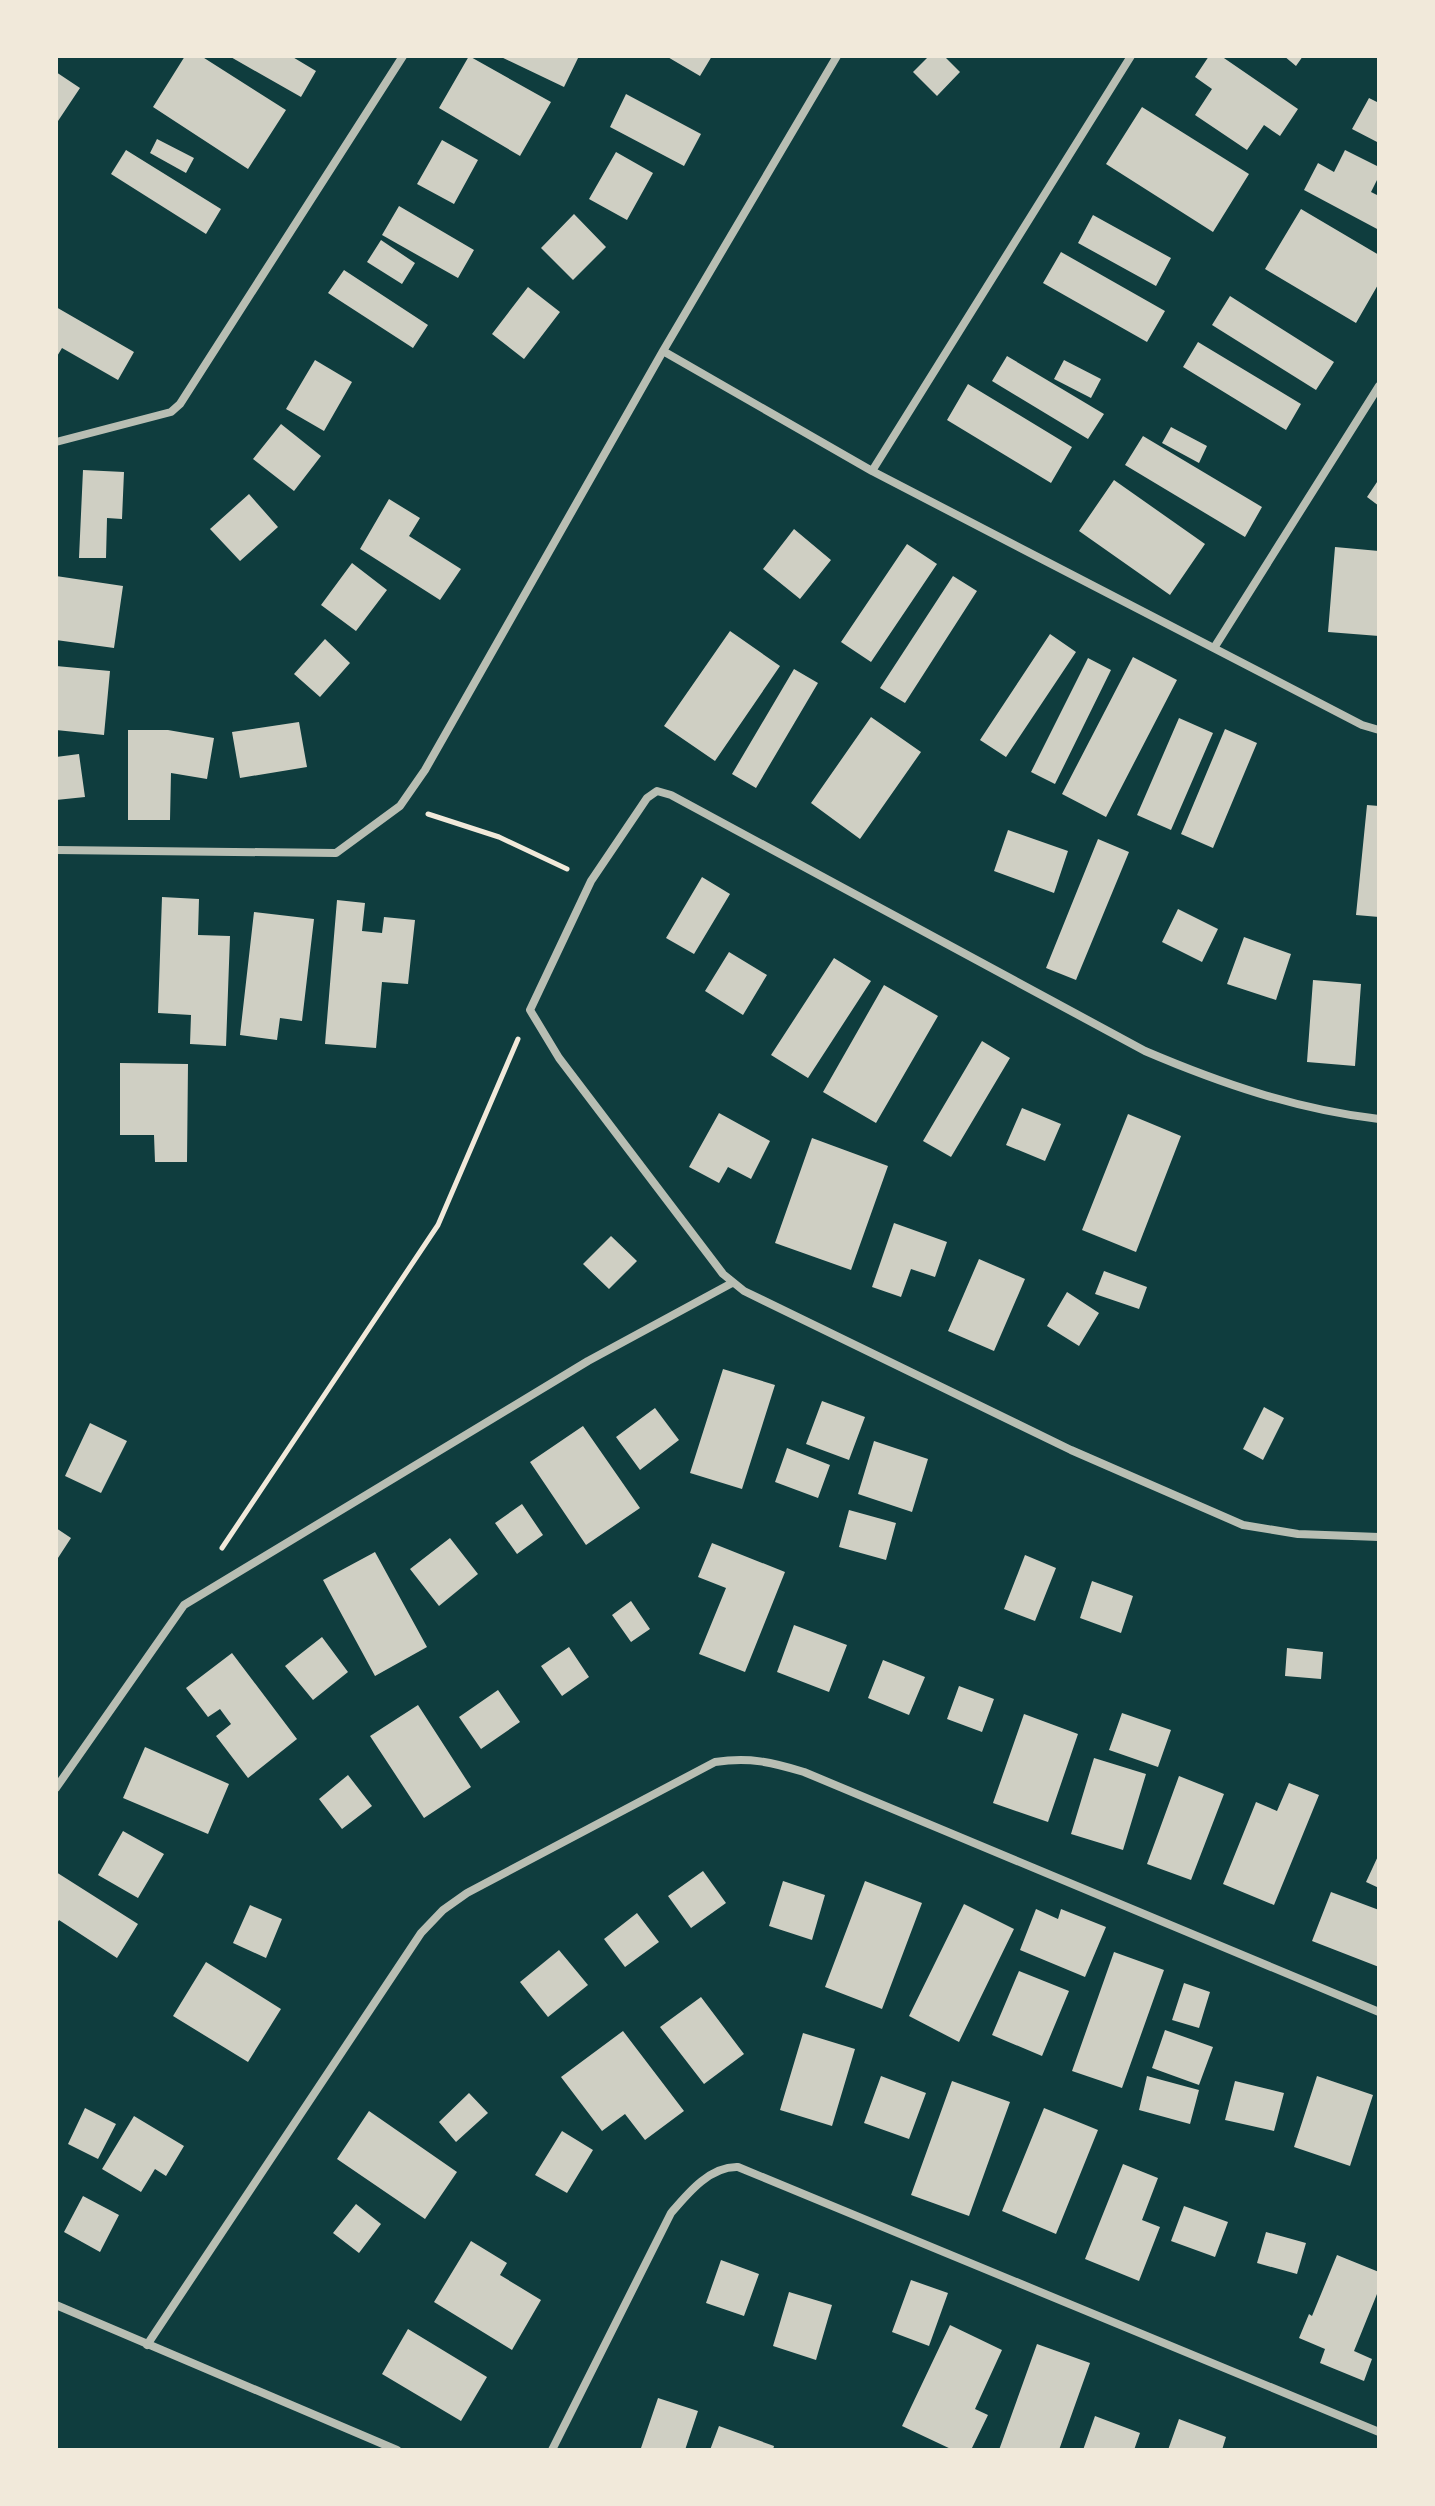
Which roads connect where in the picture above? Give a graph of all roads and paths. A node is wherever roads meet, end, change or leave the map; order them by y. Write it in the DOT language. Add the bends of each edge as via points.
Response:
graph roads {
  1 [pos="403,56"];
  2 [pos="837,56"];
  3 [pos="1131,56"];
  4 [pos="663,351"];
  5 [pos="1379,386"];
  6 [pos="56,442"];
  7 [pos="872,471"];
  8 [pos="1214,648"];
  9 [pos="1379,730"];
  10 [pos="400,806"];
  11 [pos="56,850"];
  12 [pos="591,881"];
  13 [pos="530,1010"];
  14 [pos="1379,1119"];
  15 [pos="732,1283"];
  16 [pos="1379,1537"];
  17 [pos="219,1553"];
  18 [pos="56,1788"];
  19 [pos="1379,2012"];
  20 [pos="56,2305"];
  21 [pos="147,2345"];
  22 [pos="1379,2432"];
  23 [pos="397,2450"];
  24 [pos="552,2450"];
  1 -- 6 [label="street" via="177,407"];
  2 -- 4 [label="street"];
  3 -- 7 [label="street"];
  4 -- 7 [label="street"];
  4 -- 10 [label="street"];
  5 -- 8 [label="street"];
  7 -- 8 [label="street"];
  8 -- 9 [label="street"];
  10 -- 11 [label="street" via="336,853"];
  10 -- 12 [label="path" via="499,837"];
  12 -- 13 [label="street"];
  12 -- 14 [label="street" via="647,798 663,792 1145,1051 1258,1094"];
  13 -- 15 [label="street" via="559,1058"];
  13 -- 17 [label="path" via="438,1225"];
  15 -- 16 [label="street" via="1071,1450 1243,1525 1298,1534"];
  15 -- 18 [label="street" via="588,1361 184,1605"];
  19 -- 21 [label="street" via="804,1772 761,1759 715,1762 480,1885 443,1910 412,1946"];
  20 -- 21 [label="street"];
  21 -- 23 [label="street"];
  22 -- 24 [label="street" via="728,2167 697,2185 671,2213"];
}
